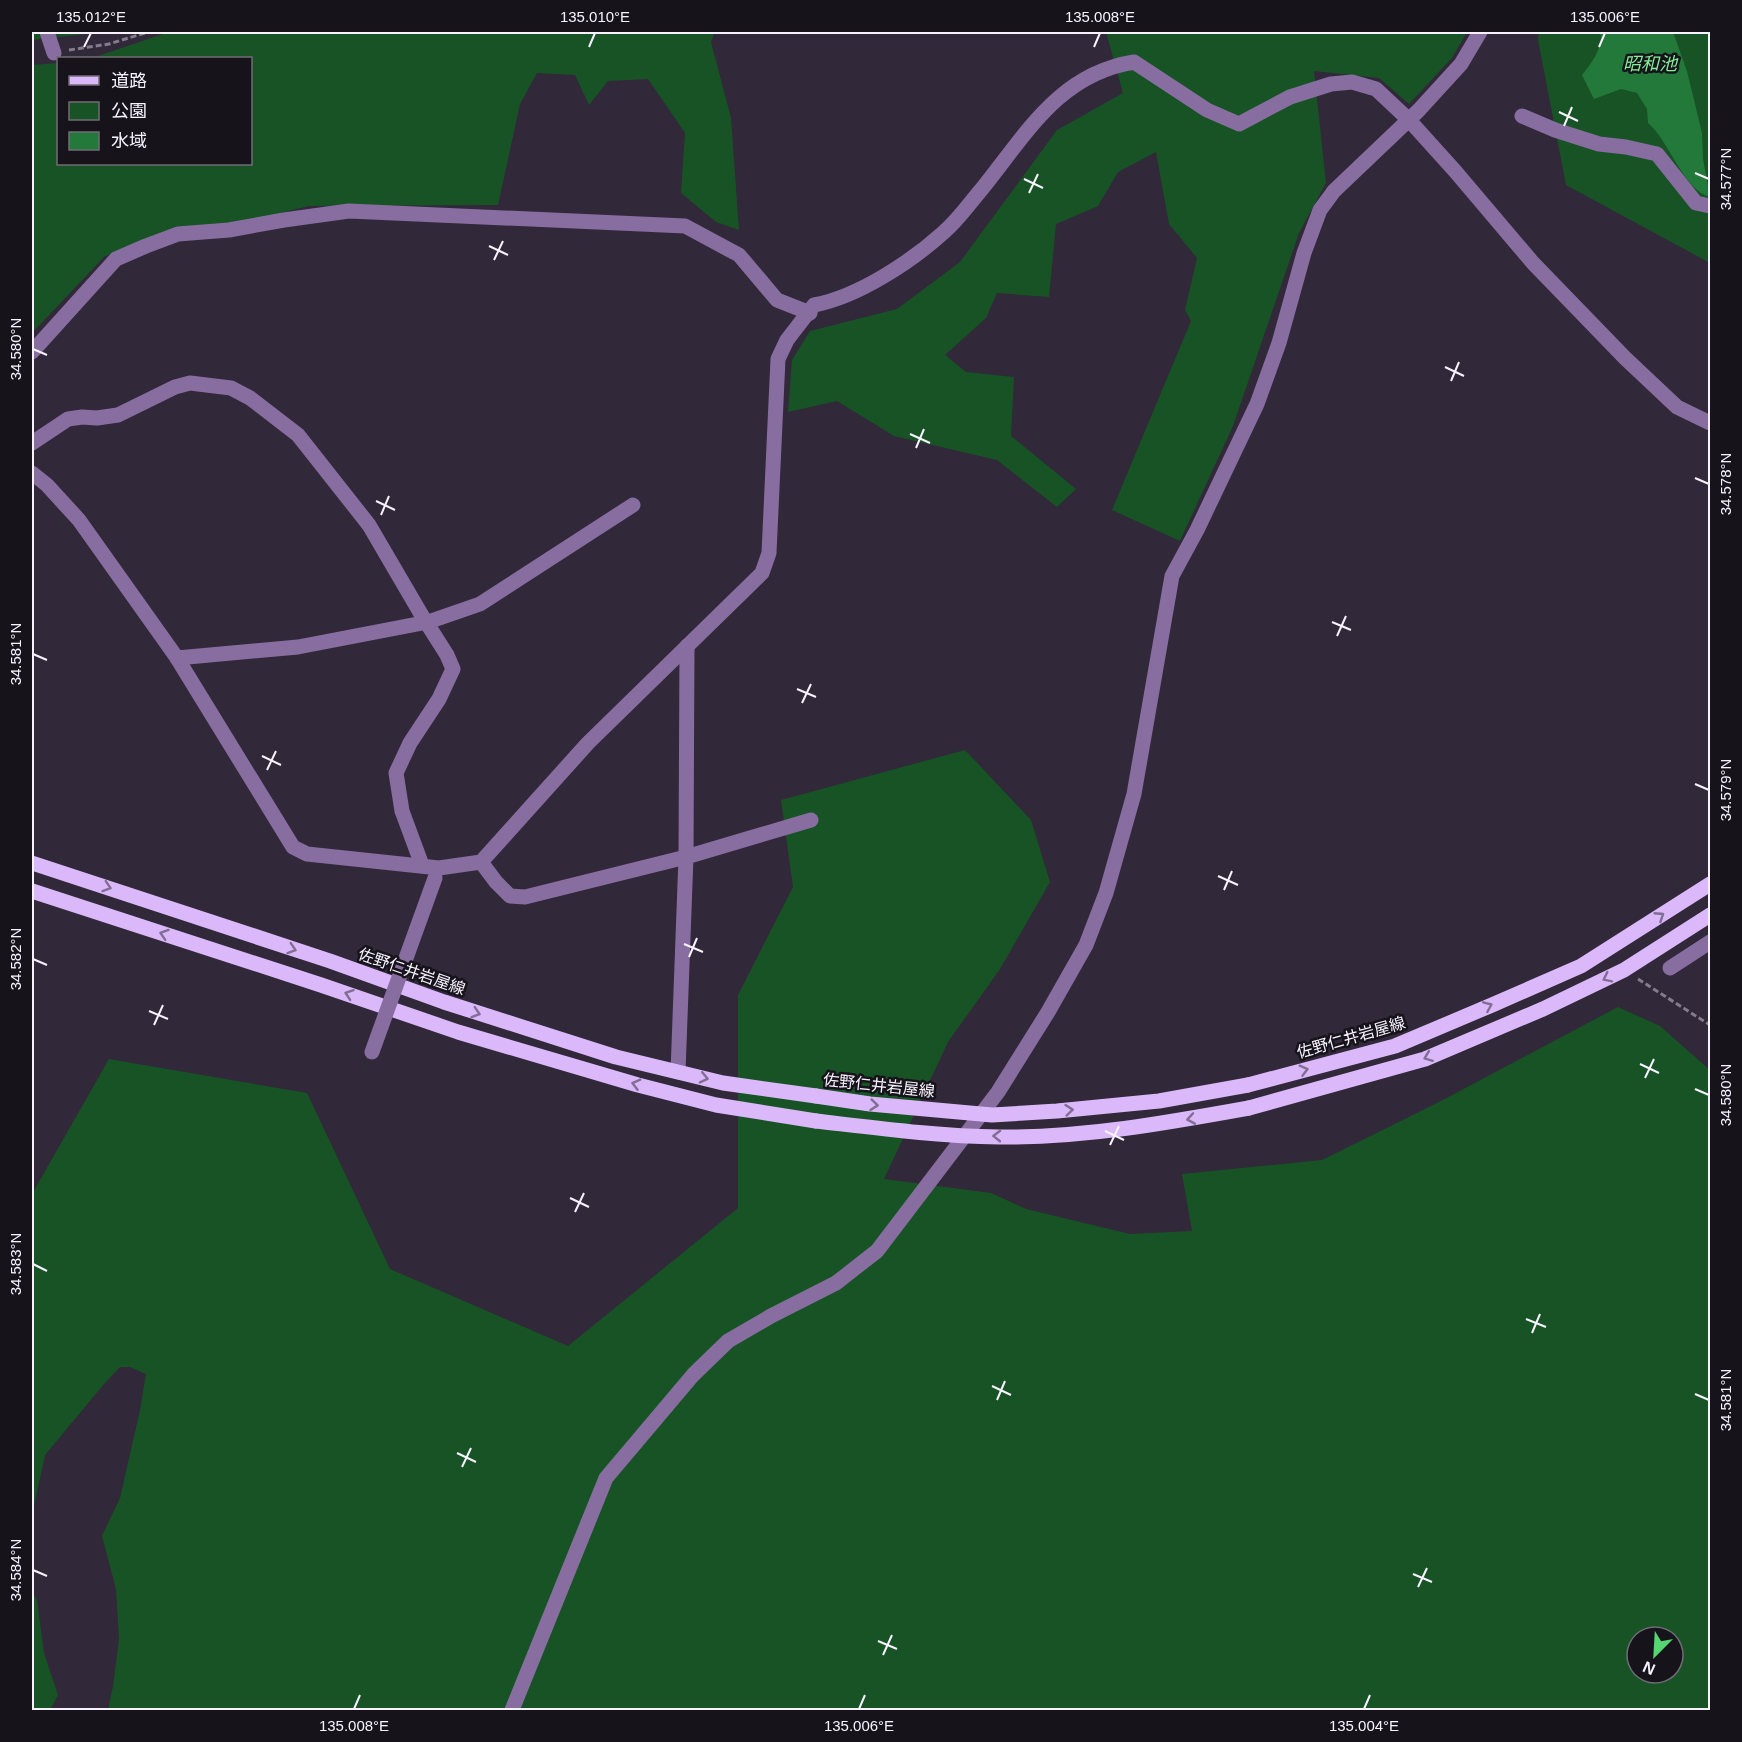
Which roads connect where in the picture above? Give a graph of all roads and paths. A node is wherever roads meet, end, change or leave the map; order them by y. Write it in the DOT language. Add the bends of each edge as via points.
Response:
graph roads {
  1 [pos="47,32"];
  2 [pos="148,32"];
  3 [pos="1480,32"];
  4 [pos="54,53"];
  5 [pos="1522,116"];
  6 [pos="1410,120"];
  7 [pos="1710,206"];
  8 [pos="810,313"];
  9 [pos="32,352"];
  10 [pos="1710,423"];
  11 [pos="32,443"];
  12 [pos="32,473"];
  13 [pos="633,505"];
  14 [pos="428,622"];
  15 [pos="687,646"];
  16 [pos="177,658"];
  17 [pos="810,820"];
  18 [pos="686,857"];
  19 [pos="32,861"];
  20 [pos="481,862"];
  21 [pos="422,866"];
  22 [pos="437,873"];
  23 [pos="1710,884"];
  24 [pos="32,891"];
  25 [pos="1710,915"];
  26 [pos="1710,942"];
  27 [pos="1670,968"];
  28 [pos="1624,970"];
  29 [pos="1710,1025"];
  30 [pos="372,1052"];
  31 [pos="678,1072"];
  32 [pos="512,1710"];
  1 -- 4 [label="street"];
  2 -- 4 [label="path" via="109,44"];
  3 -- 6 [label="street" via="1461,64"];
  5 -- 7 [label="street" via="1599,144 1657,154 1696,203"];
  6 -- 8 [label="street" via="1376,89 1352,82 1330,84 1290,97 1239,124 1207,110 1134,62 1123,64 1092,76 1059,96 945,231 893,271 831,302 814,305"];
  6 -- 10 [label="street" via="1533,263 1625,358 1677,407"];
  6 -- 32 [label="street" via="1334,191 1320,210 1257,404 1172,576 1134,794 1086,945 998,1092 877,1251 836,1283 728,1341 693,1375 606,1478"];
  8 -- 9 [label="street" via="777,300 739,255 685,226 349,211 178,234 116,259"];
  8 -- 15 [label="street" via="787,340 778,359 769,554 762,573"];
  11 -- 14 [label="street" via="68,418 118,415 175,387 190,383 231,388 298,435 369,525"];
  12 -- 16 [label="street" via="79,520"];
  13 -- 14 [label="street" via="480,604"];
  14 -- 16 [label="street" via="298,646"];
  14 -- 21 [label="street" via="453,669 396,773 402,811"];
  15 -- 18 [label="street"];
  15 -- 20 [label="street" via="588,743"];
  16 -- 21 [label="street" via="293,847 307,854"];
  17 -- 18 [label="street"];
  18 -- 20 [label="street" via="525,897 510,896"];
  18 -- 31 [label="street"];
  19 -- 31 [label="main road, 佐野仁井岩屋線, one-way" via="444,1002 616,1058"];
  20 -- 22 [label="street"];
  21 -- 22 [label="street"];
  22 -- 30 [label="street, bridge"];
  31 -- 23 [label="main road, 佐野仁井岩屋線, one-way, bridge" via="723,1083 870,1104 992,1114 1159,1101 1248,1085 1395,1046 1519,993 1581,966"];
  28 -- 24 [label="main road, one-way, bridge" via="1425,1059 1249,1108 1177,1122 1083,1133 1000,1137 918,1133 716,1105 638,1085 458,1032"];
  25 -- 28 [label="main road"];
  26 -- 27 [label="street"];
  28 -- 29 [label="path"];
}
